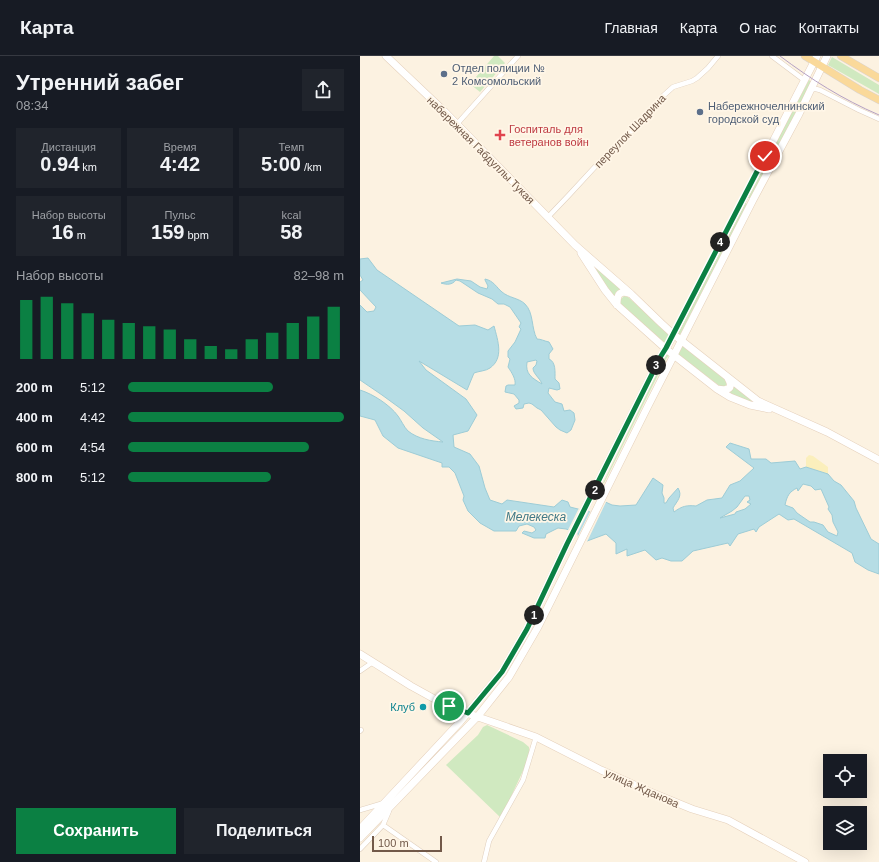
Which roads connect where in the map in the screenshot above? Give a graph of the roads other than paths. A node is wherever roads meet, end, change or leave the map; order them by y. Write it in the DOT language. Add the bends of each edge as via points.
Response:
graph roads {
  1 [pos="386,56"];
  2 [pos="518,56"];
  3 [pos="718,56"];
  4 [pos="772,56"];
  5 [pos="805,56"];
  6 [pos="827,56"];
  7 [pos="841,56"];
  8 [pos="815,59"];
  9 [pos="822,67"];
  10 [pos="879,78"];
  11 [pos="804,80"];
  12 [pos="811,89"];
  13 [pos="879,100"];
  14 [pos="879,118"];
  15 [pos="456,124"];
  16 [pos="745,194"];
  17 [pos="753,200"];
  18 [pos="548,217"];
  19 [pos="575,245"];
  20 [pos="631,294"];
  21 [pos="617,305"];
  22 [pos="673,334"];
  23 [pos="682,340"];
  24 [pos="666,348"];
  25 [pos="674,355"];
  26 [pos="728,378"];
  27 [pos="717,389"];
  28 [pos="779,411"];
  29 [pos="879,460"];
  30 [pos="360,654"];
  31 [pos="373,662"];
  32 [pos="360,671"];
  33 [pos="468,713"];
  34 [pos="478,716"];
  35 [pos="536,737"];
  36 [pos="388,804"];
  37 [pos="360,810"];
  38 [pos="383,825"];
  39 [pos="360,829"];
  40 [pos="360,838"];
  41 [pos="360,849"];
  42 [pos="433,861"];
  43 [pos="484,862"];
  44 [pos="805,862"];
  1 -- 15 [label="main road, набережная Габдуллы Тукая"];
  2 -- 15 [label="street"];
  3 -- 18 [label="street, переулок Шадрина" via="697,78 673,86"];
  4 -- 11 [label="street"];
  5 -- 8 [label="main road"];
  6 -- 9 [label="main road"];
  7 -- 10 [label="main road"];
  8 -- 9 [label="main road"];
  8 -- 11 [label="main road"];
  9 -- 12 [label="main road"];
  9 -- 13 [label="main road"];
  11 -- 16 [label="main road"];
  12 -- 14 [label="street" via="820,90"];
  12 -- 17 [label="main road"];
  15 -- 18 [label="main road, набережная Габдуллы Тукая"];
  16 -- 17 [label="main road" via="746,201"];
  16 -- 22 [label="main road"];
  17 -- 23 [label="main road"];
  18 -- 19 [label="main road, набережная Габдуллы Тукая"];
  19 -- 20 [label="main road, набережная Габдуллы Тукая"];
  19 -- 21 [label="main road, набережная Габдуллы Тукая"];
  20 -- 21 [label="main road" via="620,293"];
  20 -- 22 [label="main road, набережная Габдуллы Тукая"];
  21 -- 24 [label="main road, набережная Габдуллы Тукая"];
  22 -- 23 [label="main road, набережная Габдуллы Тукая"];
  22 -- 24 [label="main road"];
  23 -- 25 [label="main road"];
  23 -- 26 [label="main road, набережная Габдуллы Тукая"];
  24 -- 25 [label="main road, набережная Габдуллы Тукая"];
  24 -- 33 [label="main road" via="524,635 502,672"];
  25 -- 27 [label="main road, набережная Габдуллы Тукая"];
  25 -- 34 [label="main road" via="538,627 510,677"];
  26 -- 27 [label="main road" via="731,384 728,389"];
  26 -- 28 [label="main road, набережная Габдуллы Тукая" via="758,401"];
  27 -- 28 [label="main road, набережная Габдуллы Тукая" via="743,403"];
  28 -- 29 [label="main road, набережная Габдуллы Тукая" via="827,432"];
  30 -- 31 [label="main road, улица Жданова"];
  31 -- 32 [label="street"];
  31 -- 33 [label="main road, улица Жданова" via="411,686"];
  33 -- 34 [label="main road, улица Жданова"];
  33 -- 36 [label="main road"];
  34 -- 35 [label="main road, улица Жданова"];
  34 -- 36 [label="main road"];
  35 -- 43 [label="street" via="523,780 489,841"];
  35 -- 44 [label="main road, улица Жданова" via="648,791 728,820"];
  36 -- 37 [label="street"];
  36 -- 38 [label="street"];
  36 -- 39 [label="main road"];
  36 -- 40 [label="main road"];
  38 -- 41 [label="street"];
  38 -- 42 [label="street"];
}
